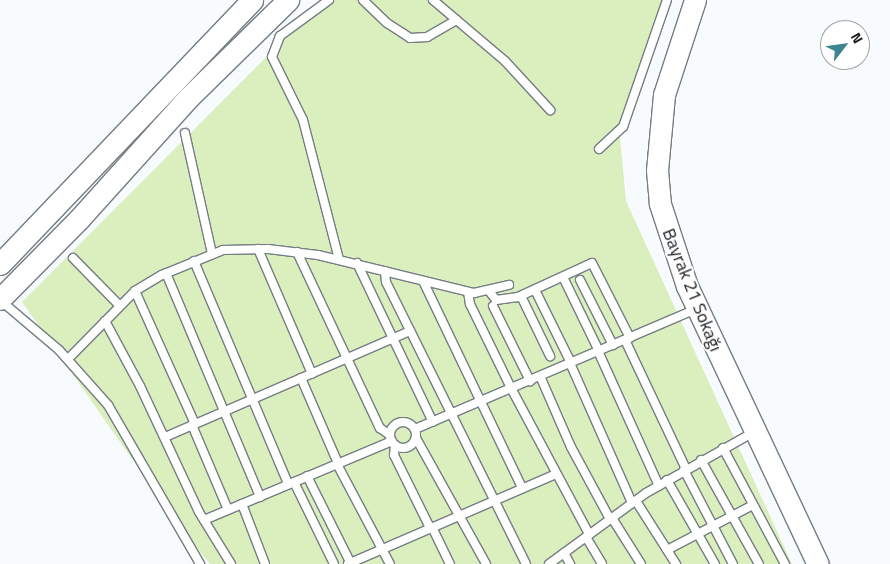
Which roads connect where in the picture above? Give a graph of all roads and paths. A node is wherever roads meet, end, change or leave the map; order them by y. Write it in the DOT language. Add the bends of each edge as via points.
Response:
graph roads {
  1 [pos="252,0"];
  2 [pos="288,0"];
  3 [pos="329,0"];
  4 [pos="363,0"];
  5 [pos="433,0"];
  6 [pos="667,0"];
  7 [pos="695,0"];
  8 [pos="457,20"];
  9 [pos="550,110"];
  10 [pos="185,133"];
  11 [pos="599,149"];
  12 [pos="258,249"];
  13 [pos="297,252"];
  14 [pos="212,254"];
  15 [pos="73,258"];
  16 [pos="339,259"];
  17 [pos="194,261"];
  18 [pos="357,263"];
  19 [pos="0,264"];
  20 [pos="385,271"];
  21 [pos="166,273"];
  22 [pos="563,277"];
  23 [pos="580,280"];
  24 [pos="424,283"];
  25 [pos="509,285"];
  26 [pos="535,290"];
  27 [pos="135,291"];
  28 [pos="468,292"];
  29 [pos="490,292"];
  30 [pos="521,296"];
  31 [pos="0,300"];
  32 [pos="119,305"];
  33 [pos="493,306"];
  34 [pos="697,309"];
  35 [pos="105,321"];
  36 [pos="410,331"];
  37 [pos="392,339"];
  38 [pos="628,339"];
  39 [pos="613,345"];
  40 [pos="599,351"];
  41 [pos="550,356"];
  42 [pos="347,358"];
  43 [pos="68,359"];
  44 [pos="570,363"];
  45 [pos="312,374"];
  46 [pos="540,376"];
  47 [pos="301,378"];
  48 [pos="530,380"];
  49 [pos="511,388"];
  50 [pos="252,399"];
  51 [pos="482,401"];
  52 [pos="224,412"];
  53 [pos="451,414"];
  54 [pos="432,422"];
  55 [pos="193,425"];
  56 [pos="415,429"];
  57 [pos="754,432"];
  58 [pos="165,437"];
  59 [pos="416,438"];
  60 [pos="392,440"];
  61 [pos="722,448"];
  62 [pos="701,460"];
  63 [pos="338,464"];
  64 [pos="685,469"];
  65 [pos="556,474"];
  66 [pos="307,476"];
  67 [pos="667,480"];
  68 [pos="291,483"];
  69 [pos="659,486"];
  70 [pos="522,488"];
  71 [pos="260,496"];
  72 [pos="494,500"];
  73 [pos="634,502"];
  74 [pos="242,504"];
  75 [pos="753,505"];
  76 [pos="228,510"];
  77 [pos="460,515"];
  78 [pos="732,516"];
  79 [pos="611,518"];
  80 [pos="204,520"];
  81 [pos="713,526"];
  82 [pos="431,528"];
  83 [pos="698,534"];
  84 [pos="587,536"];
  85 [pos="382,549"];
  86 [pos="667,550"];
  87 [pos="564,553"];
  88 [pos="200,564"];
  89 [pos="231,564"];
  90 [pos="265,564"];
  91 [pos="334,564"];
  92 [pos="350,564"];
  93 [pos="390,564"];
  94 [pos="450,564"];
  95 [pos="486,564"];
  96 [pos="526,564"];
  97 [pos="550,564"];
  98 [pos="570,564"];
  99 [pos="602,564"];
  100 [pos="641,564"];
  101 [pos="676,564"];
  102 [pos="715,564"];
  103 [pos="733,564"];
  104 [pos="759,564"];
  105 [pos="785,564"];
  106 [pos="818,564"];
  1 -- 19 [label="main road"];
  2 -- 31 [label="main road" via="189,97 80,218"];
  3 -- 16 [label="lane" via="280,36 272,57 302,120"];
  4 -- 8 [label="lane" via="387,23 410,38 426,37"];
  5 -- 8 [label="lane"];
  6 -- 11 [label="lane" via="623,126"];
  7 -- 34 [label="main road, Bayrak 21 Sokağı" via="664,95 657,170 660,204"];
  8 -- 9 [label="lane" via="522,77"];
  10 -- 14 [label="lane"];
  12 -- 13 [label="lane"];
  12 -- 14 [label="lane" via="233,249"];
  12 -- 45 [label="lane"];
  13 -- 16 [label="lane"];
  13 -- 42 [label="lane"];
  14 -- 17 [label="lane"];
  15 -- 32 [label="lane"];
  16 -- 18 [label="lane"];
  17 -- 21 [label="lane"];
  17 -- 50 [label="lane"];
  18 -- 20 [label="lane"];
  18 -- 37 [label="lane"];
  20 -- 24 [label="lane"];
  20 -- 36 [label="lane" via="386,282"];
  21 -- 27 [label="lane"];
  21 -- 52 [label="lane"];
  22 -- 26 [label="lane"];
  22 -- 38 [label="lane" via="581,266 595,265"];
  22 -- 40 [label="lane"];
  23 -- 39 [label="lane"];
  24 -- 28 [label="lane"];
  24 -- 51 [label="lane"];
  25 -- 29 [label="lane"];
  26 -- 30 [label="lane"];
  26 -- 44 [label="lane"];
  27 -- 32 [label="lane"];
  27 -- 55 [label="lane"];
  28 -- 29 [label="lane"];
  28 -- 49 [label="lane" via="470,304"];
  29 -- 30 [label="lane" via="500,300"];
  30 -- 41 [label="lane"];
  31 -- 43 [label="lane"];
  32 -- 35 [label="lane"];
  33 -- 48 [label="lane"];
  34 -- 38 [label="lane"];
  34 -- 57 [label="main road, Bayrak 21 Sokağı"];
  35 -- 43 [label="lane"];
  35 -- 58 [label="lane"];
  36 -- 37 [label="lane"];
  36 -- 53 [label="lane"];
  37 -- 42 [label="lane"];
  37 -- 54 [label="lane"];
  38 -- 39 [label="lane"];
  38 -- 64 [label="lane"];
  39 -- 40 [label="lane"];
  40 -- 44 [label="lane"];
  40 -- 69 [label="lane"];
  42 -- 45 [label="lane"];
  42 -- 60 [label="lane" via="380,428"];
  43 -- 88 [label="lane" via="120,422"];
  44 -- 46 [label="lane"];
  44 -- 73 [label="lane"];
  45 -- 47 [label="lane"];
  46 -- 48 [label="lane"];
  46 -- 79 [label="lane" via="571,447"];
  47 -- 50 [label="lane"];
  47 -- 63 [label="lane"];
  48 -- 49 [label="lane"];
  49 -- 51 [label="lane"];
  49 -- 65 [label="lane"];
  50 -- 52 [label="lane"];
  50 -- 68 [label="lane"];
  51 -- 53 [label="lane"];
  51 -- 70 [label="lane"];
  52 -- 55 [label="lane"];
  52 -- 71 [label="lane"];
  53 -- 54 [label="lane"];
  53 -- 72 [label="lane"];
  54 -- 56 [label="lane"];
  55 -- 58 [label="lane"];
  55 -- 76 [label="lane"];
  56 -- 59 [label="lane"];
  56 -- 60 [label="lane" via="408,422 399,422"];
  57 -- 61 [label="lane"];
  57 -- 106 [label="main road, Bayrak 21 Sokağı"];
  58 -- 80 [label="lane"];
  59 -- 60 [label="lane" via="406,447"];
  59 -- 77 [label="lane"];
  60 -- 63 [label="lane"];
  60 -- 82 [label="lane" via="394,455"];
  61 -- 62 [label="lane"];
  61 -- 75 [label="lane"];
  62 -- 64 [label="lane"];
  62 -- 78 [label="lane"];
  63 -- 66 [label="lane"];
  63 -- 85 [label="lane"];
  64 -- 67 [label="lane"];
  64 -- 81 [label="lane"];
  65 -- 70 [label="lane"];
  65 -- 84 [label="lane"];
  66 -- 68 [label="lane"];
  66 -- 92 [label="lane"];
  67 -- 69 [label="lane"];
  67 -- 83 [label="lane"];
  68 -- 71 [label="lane"];
  68 -- 91 [label="lane"];
  69 -- 73 [label="lane"];
  70 -- 72 [label="lane"];
  71 -- 74 [label="lane"];
  72 -- 77 [label="lane"];
  72 -- 96 [label="lane"];
  73 -- 79 [label="lane"];
  73 -- 86 [label="lane"];
  74 -- 76 [label="lane"];
  74 -- 90 [label="lane"];
  75 -- 78 [label="lane"];
  75 -- 105 [label="lane"];
  76 -- 80 [label="lane"];
  77 -- 82 [label="lane"];
  77 -- 95 [label="lane"];
  78 -- 81 [label="lane"];
  78 -- 104 [label="lane"];
  79 -- 84 [label="lane"];
  79 -- 100 [label="lane"];
  80 -- 89 [label="lane"];
  81 -- 83 [label="lane"];
  81 -- 103 [label="lane"];
  82 -- 85 [label="lane"];
  82 -- 94 [label="lane"];
  83 -- 86 [label="lane"];
  83 -- 102 [label="lane"];
  84 -- 87 [label="lane"];
  84 -- 99 [label="lane"];
  85 -- 92 [label="lane"];
  85 -- 93 [label="lane"];
  86 -- 101 [label="lane"];
  87 -- 97 [label="lane"];
  87 -- 98 [label="lane"];
}
